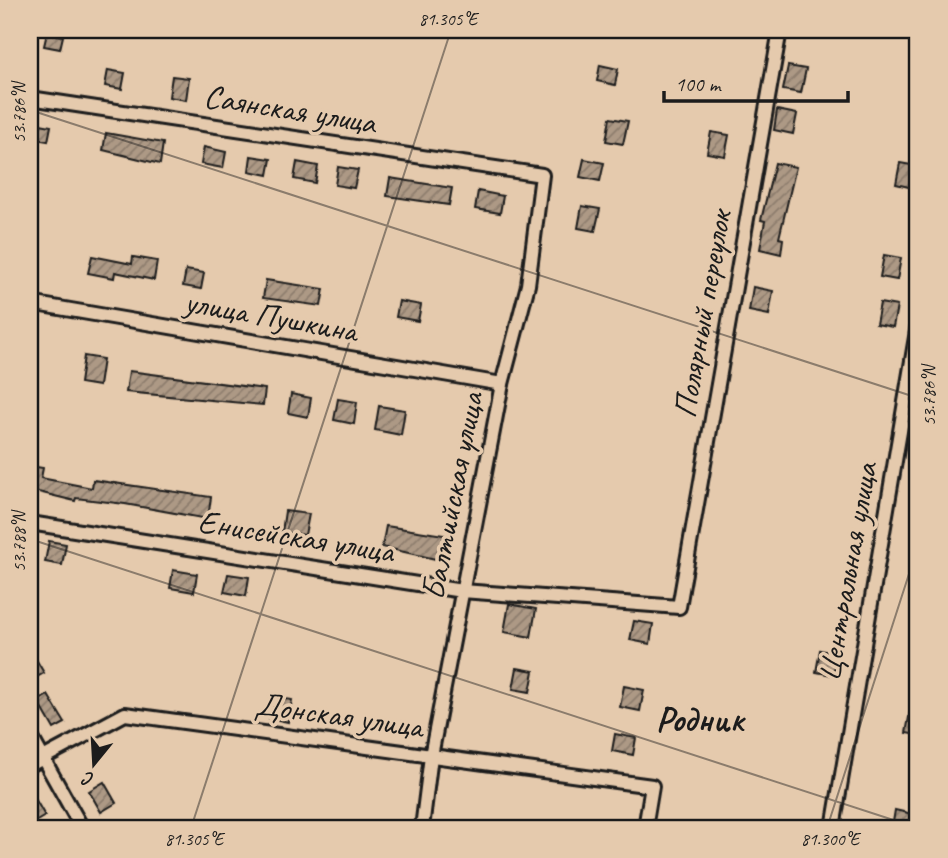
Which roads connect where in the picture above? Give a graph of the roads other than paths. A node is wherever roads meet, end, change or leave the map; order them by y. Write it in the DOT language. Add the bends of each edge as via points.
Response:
graph roads {
  1 [pos="780,30"];
  2 [pos="30,98"];
  3 [pos="541,175"];
  4 [pos="30,303"];
  5 [pos="918,325"];
  6 [pos="502,384"];
  7 [pos="30,523"];
  8 [pos="462,591"];
  9 [pos="679,607"];
  10 [pos="30,735"];
  11 [pos="431,756"];
  12 [pos="43,758"];
  13 [pos="30,765"];
  14 [pos="82,828"];
  15 [pos="422,828"];
  16 [pos="645,828"];
  17 [pos="833,828"];
  1 -- 9 [label="street, Полярный переулок"];
  2 -- 3 [label="street, Саянская улица"];
  3 -- 6 [label="street, Балтийская улица" via="528,285"];
  4 -- 6 [label="street, улица Пушкина"];
  5 -- 17 [label="street, Центральная улица"];
  6 -- 8 [label="street, Балтийская улица"];
  7 -- 8 [label="street, Енисейская улица"];
  8 -- 9 [label="street, Енисейская улица"];
  8 -- 11 [label="street, Балтийская улица"];
  10 -- 12 [label="street"];
  11 -- 12 [label="street, Донская улица" via="125,714"];
  11 -- 15 [label="street, Балтийская улица"];
  11 -- 16 [label="street, Донская улица" via="652,786"];
  12 -- 13 [label="street, Донская улица"];
  12 -- 14 [label="street"];
}
